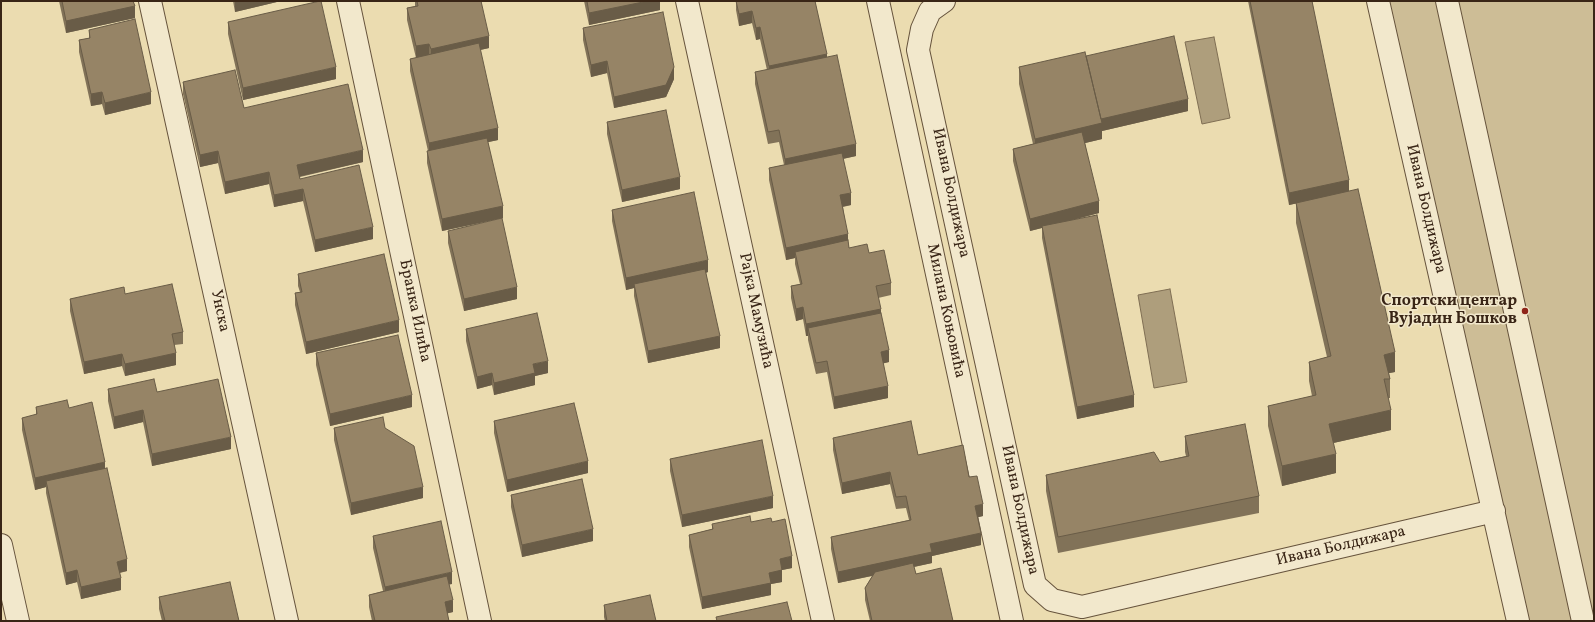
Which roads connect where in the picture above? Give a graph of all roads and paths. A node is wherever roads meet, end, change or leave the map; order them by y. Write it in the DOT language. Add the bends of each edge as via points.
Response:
graph roads {
  1 [pos="150,1"];
  2 [pos="348,1"];
  3 [pos="687,1"];
  4 [pos="878,1"];
  5 [pos="944,1"];
  6 [pos="1378,1"];
  7 [pos="1447,1"];
  8 [pos="1494,512"];
  9 [pos="1,545"];
  10 [pos="18,621"];
  11 [pos="287,621"];
  12 [pos="480,621"];
  13 [pos="823,621"];
  14 [pos="1012,621"];
  15 [pos="1518,621"];
  16 [pos="1583,621"];
  1 -- 11 [label="street, Унска"];
  2 -- 12 [label="street, Бранка Илића"];
  3 -- 13 [label="street, Рајка Мамузића"];
  4 -- 14 [label="street, Милана Коњовића"];
  5 -- 8 [label="street, Ивана Болдижара" via="930,11 922,29 918,50 1035,585 1052,600 1082,606"];
  6 -- 8 [label="street, Ивана Болдижара"];
  7 -- 16 [label="street"];
  8 -- 15 [label="street, Ивана Болдижара"];
  9 -- 10 [label="street"];
}
